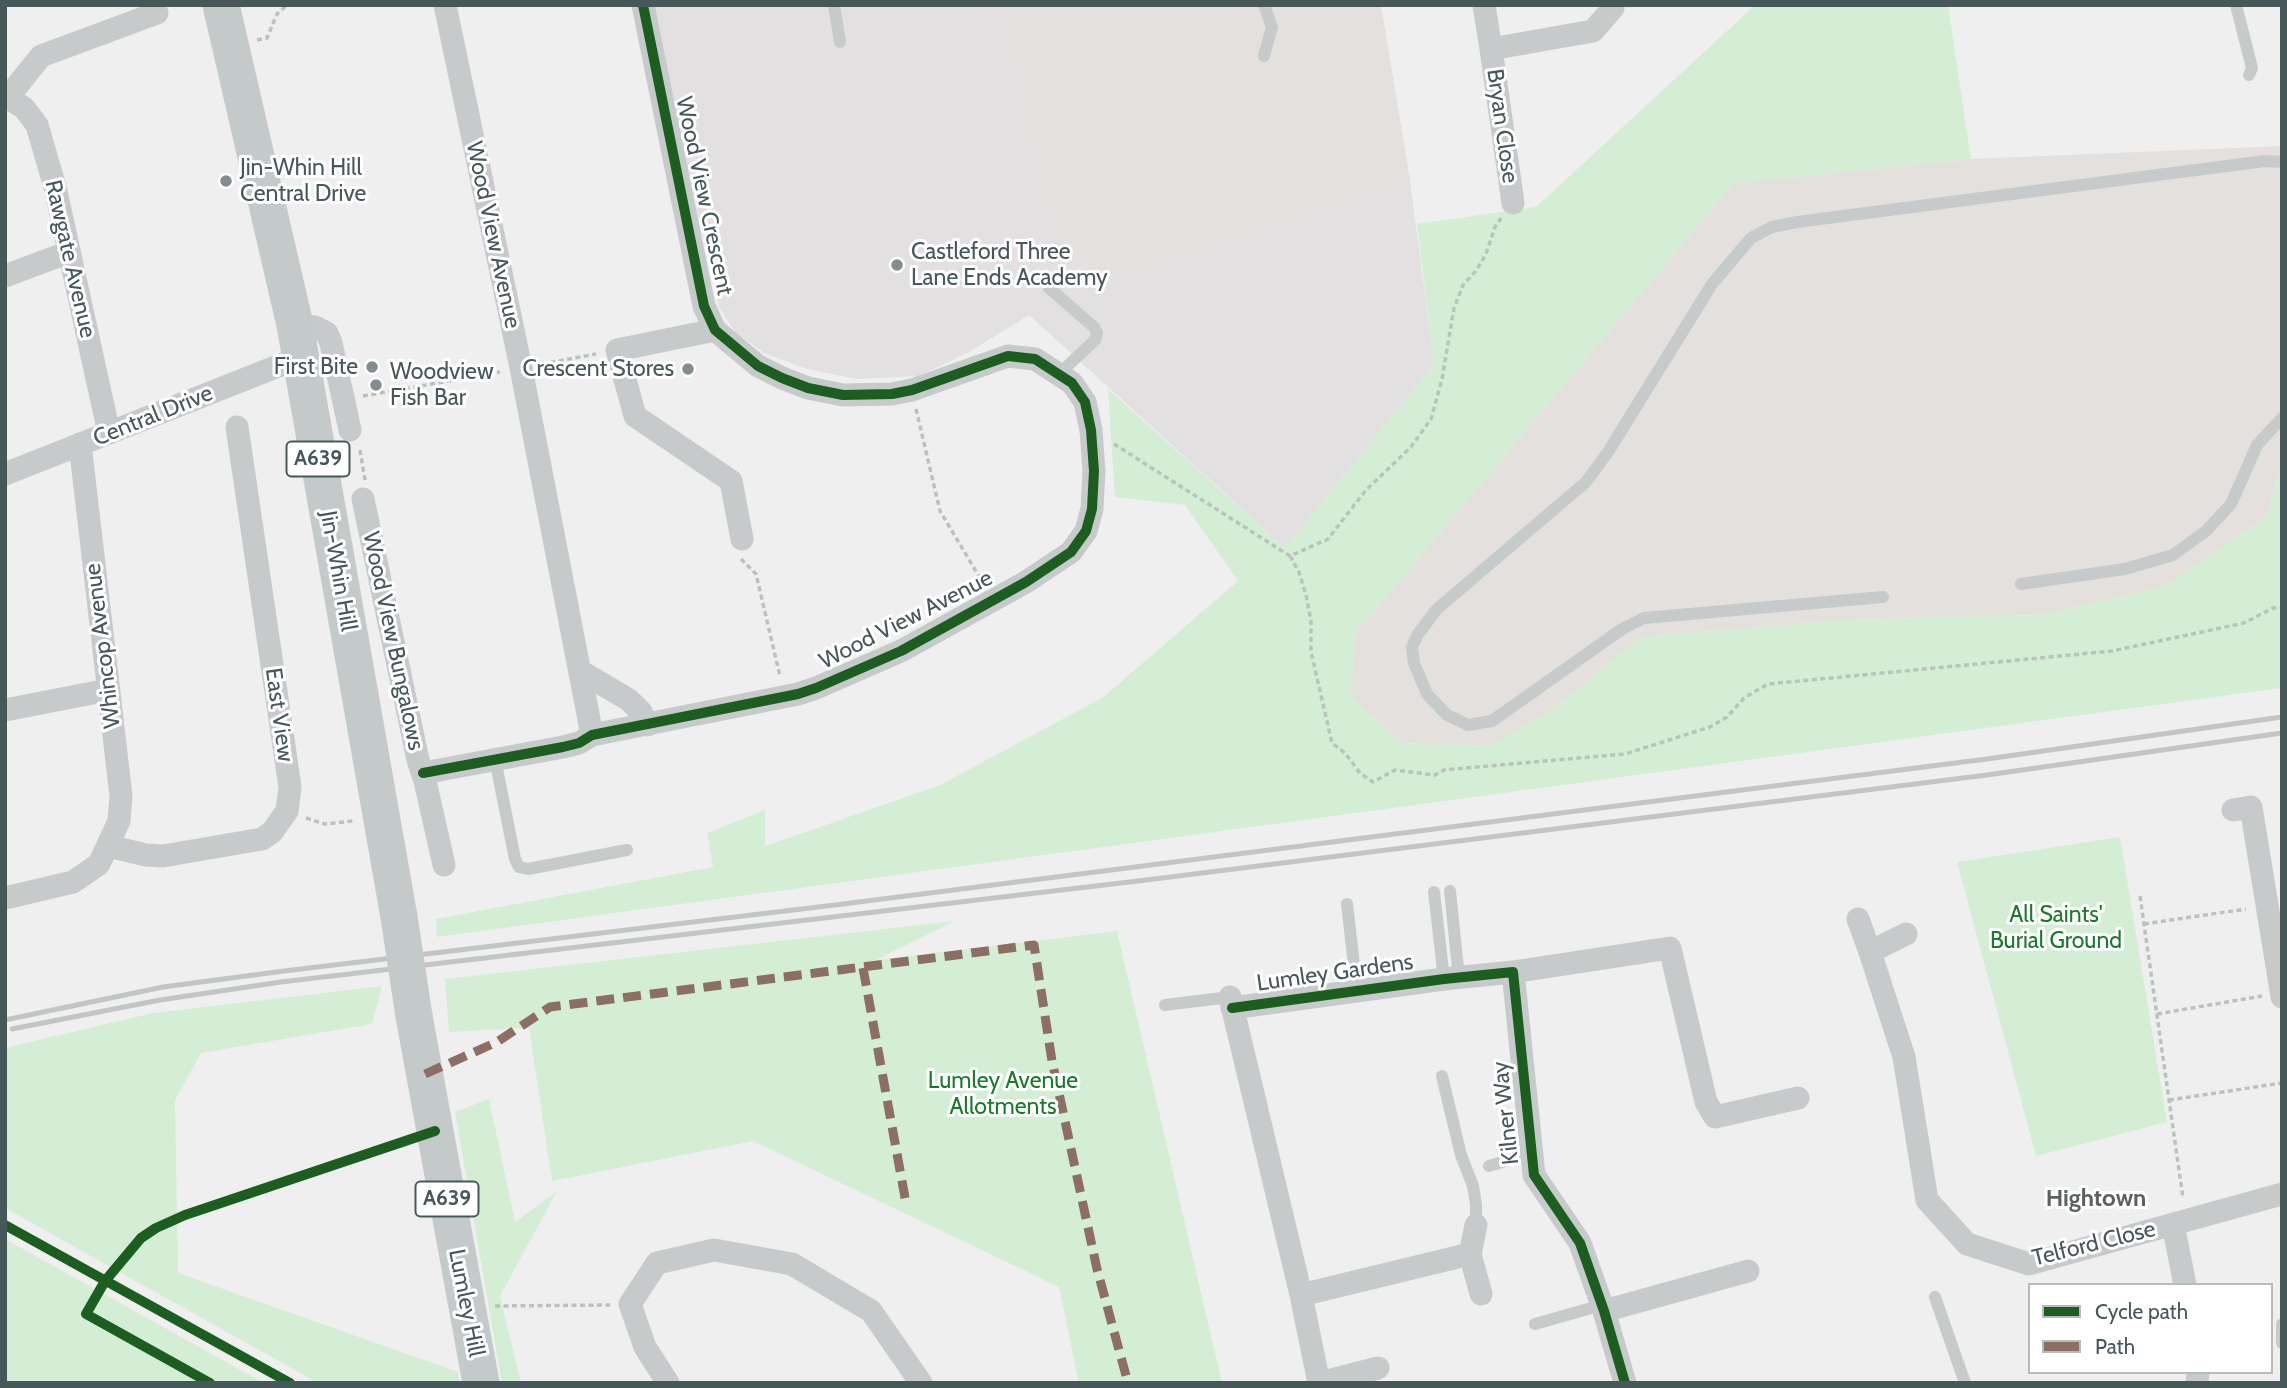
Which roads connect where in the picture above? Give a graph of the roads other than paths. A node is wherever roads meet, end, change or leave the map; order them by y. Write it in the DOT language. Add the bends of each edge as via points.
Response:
graph roads {
  1 [pos="222,5"];
  2 [pos="445,5"];
  3 [pos="643,5"];
  4 [pos="834,5"];
  5 [pos="1264,5"];
  6 [pos="1484,5"];
  7 [pos="1613,5"];
  8 [pos="2236,5"];
  9 [pos="158,13"];
  10 [pos="840,42"];
  11 [pos="1491,49"];
  12 [pos="1264,56"];
  13 [pos="2249,75"];
  14 [pos="6,97"];
  15 [pos="2282,162"];
  16 [pos="1513,203"];
  17 [pos="69,252"];
  18 [pos="5,276"];
  19 [pos="1049,288"];
  20 [pos="715,330"];
  21 [pos="298,341"];
  22 [pos="1060,373"];
  23 [pos="1080,392"];
  24 [pos="2282,418"];
  25 [pos="237,427"];
  26 [pos="350,430"];
  27 [pos="109,433"];
  28 [pos="80,444"];
  29 [pos="5,474"];
  30 [pos="363,499"];
  31 [pos="742,539"];
  32 [pos="2021,584"];
  33 [pos="1883,597"];
  34 [pos="580,671"];
  35 [pos="108,690"];
  36 [pos="5,710"];
  37 [pos="647,724"];
  38 [pos="592,735"];
  39 [pos="495,759"];
  40 [pos="423,773"];
  41 [pos="2233,810"];
  42 [pos="108,846"];
  43 [pos="627,850"];
  44 [pos="444,865"];
  45 [pos="1450,891"];
  46 [pos="1434,892"];
  47 [pos="5,898"];
  48 [pos="1347,904"];
  49 [pos="1858,919"];
  50 [pos="1906,934"];
  51 [pos="1870,952"];
  52 [pos="1513,972"];
  53 [pos="1451,978"];
  54 [pos="1357,991"];
  55 [pos="2281,995"];
  56 [pos="1231,1003"];
  57 [pos="1165,1005"];
  58 [pos="414,1016"];
  59 [pos="1442,1076"];
  60 [pos="1798,1098"];
  61 [pos="1532,1153"];
  62 [pos="1489,1166"];
  63 [pos="2282,1194"];
  64 [pos="2180,1223"];
  65 [pos="1476,1225"];
  66 [pos="1470,1254"];
  67 [pos="1748,1271"];
  68 [pos="2185,1283"];
  69 [pos="1481,1294"];
  70 [pos="1301,1295"];
  71 [pos="1935,1297"];
  72 [pos="1603,1308"];
  73 [pos="1535,1324"];
  74 [pos="2282,1324"];
  75 [pos="2282,1343"];
  76 [pos="1378,1367"];
  77 [pos="481,1383"];
  78 [pos="668,1383"];
  79 [pos="921,1383"];
  80 [pos="1319,1383"];
  81 [pos="1625,1383"];
  82 [pos="1965,1383"];
  1 -- 21 [label="main road, Jin-Whin Hill / A639"];
  2 -- 34 [label="street, Wood View Avenue"];
  3 -- 20 [label="street, Wood View Crescent" via="704,306"];
  4 -- 10 [label="lane"];
  5 -- 12 [label="lane" via="1272,27"];
  6 -- 11 [label="street, Bryan Close"];
  7 -- 11 [label="street, Bryan Close" via="1593,31"];
  8 -- 13 [label="lane" via="2252,68"];
  9 -- 14 [label="street" via="41,55"];
  11 -- 16 [label="street, Bryan Close"];
  14 -- 17 [label="street, Rawgate Avenue" via="24,108 37,125"];
  15 -- 33 [label="lane" via="1797,222 1751,238 1712,284 1586,482 1437,609 1412,647 1427,694 1447,715 1468,724 1492,721 1644,618"];
  17 -- 18 [label="street"];
  17 -- 27 [label="street, Rawgate Avenue"];
  19 -- 22 [label="lane" via="1097,333"];
  20 -- 22 [label="street, Wood View Crescent" via="758,366 808,388 844,395 912,390 1007,356 1035,359"];
  20 -- 31 [label="street" via="617,350 635,416 731,481"];
  21 -- 26 [label="street" via="315,327 327,333"];
  21 -- 27 [label="street, Central Drive"];
  21 -- 58 [label="main road, Jin-Whin Hill / A639, bridge"];
  22 -- 23 [label="street, Wood View Crescent"];
  23 -- 37 [label="street, Wood View Avenue" via="1091,430 1092,509 1086,531 1071,552 901,651 816,688"];
  24 -- 32 [label="lane" via="2257,445 2225,512 2174,555 2125,569"];
  25 -- 42 [label="street, East View" via="289,787 287,811 262,839 163,856"];
  27 -- 28 [label="street, Central Drive"];
  28 -- 29 [label="street, Central Drive"];
  28 -- 35 [label="street, Whincop Avenue"];
  30 -- 40 [label="street, Wood View Bungalows"];
  34 -- 37 [label="street" via="629,700"];
  34 -- 38 [label="street, Wood View Avenue"];
  35 -- 36 [label="street"];
  35 -- 42 [label="street, Whincop Avenue" via="121,796 119,821"];
  37 -- 38 [label="street, Wood View Avenue"];
  38 -- 39 [label="street, Wood View Avenue" via="579,743"];
  39 -- 40 [label="street, Wood View Avenue"];
  39 -- 43 [label="lane" via="514,859 520,866 528,869"];
  40 -- 44 [label="street, Wood View Bungalows"];
  41 -- 55 [label="street" via="2251,807"];
  42 -- 47 [label="street, Whincop Avenue" via="99,864 73,882"];
  45 -- 53 [label="lane"];
  46 -- 53 [label="lane"];
  48 -- 54 [label="lane"];
  49 -- 51 [label="street, Telford Close"];
  50 -- 51 [label="street"];
  51 -- 64 [label="street, Telford Close" via="1904,1057 1927,1200 1967,1244 2029,1264"];
  52 -- 53 [label="street"];
  52 -- 60 [label="street" via="1670,948 1706,1102 1715,1117"];
  52 -- 61 [label="street, Kilner Way"];
  53 -- 54 [label="street, Lumley Gardens"];
  54 -- 56 [label="street, Lumley Gardens"];
  56 -- 57 [label="lane"];
  56 -- 70 [label="street, Lumley Gardens"];
  58 -- 77 [label="main road, Lumley Hill / A639"];
  59 -- 65 [label="lane" via="1473,1186"];
  61 -- 62 [label="lane"];
  61 -- 72 [label="street, Kilner Way" via="1534,1175 1580,1243"];
  63 -- 64 [label="street, Telford Close"];
  64 -- 68 [label="street"];
  65 -- 66 [label="street"];
  66 -- 69 [label="street"];
  66 -- 70 [label="street"];
  67 -- 72 [label="street"];
  70 -- 80 [label="street, Lumley Gardens"];
  71 -- 82 [label="lane"];
  72 -- 73 [label="lane"];
  72 -- 81 [label="street, Kilner Way"];
  74 -- 75 [label="lane"];
  76 -- 80 [label="street, Lumley Gardens"];
  78 -- 79 [label="street" via="645,1347 630,1304 657,1263 714,1250 792,1264 870,1311"];
}
